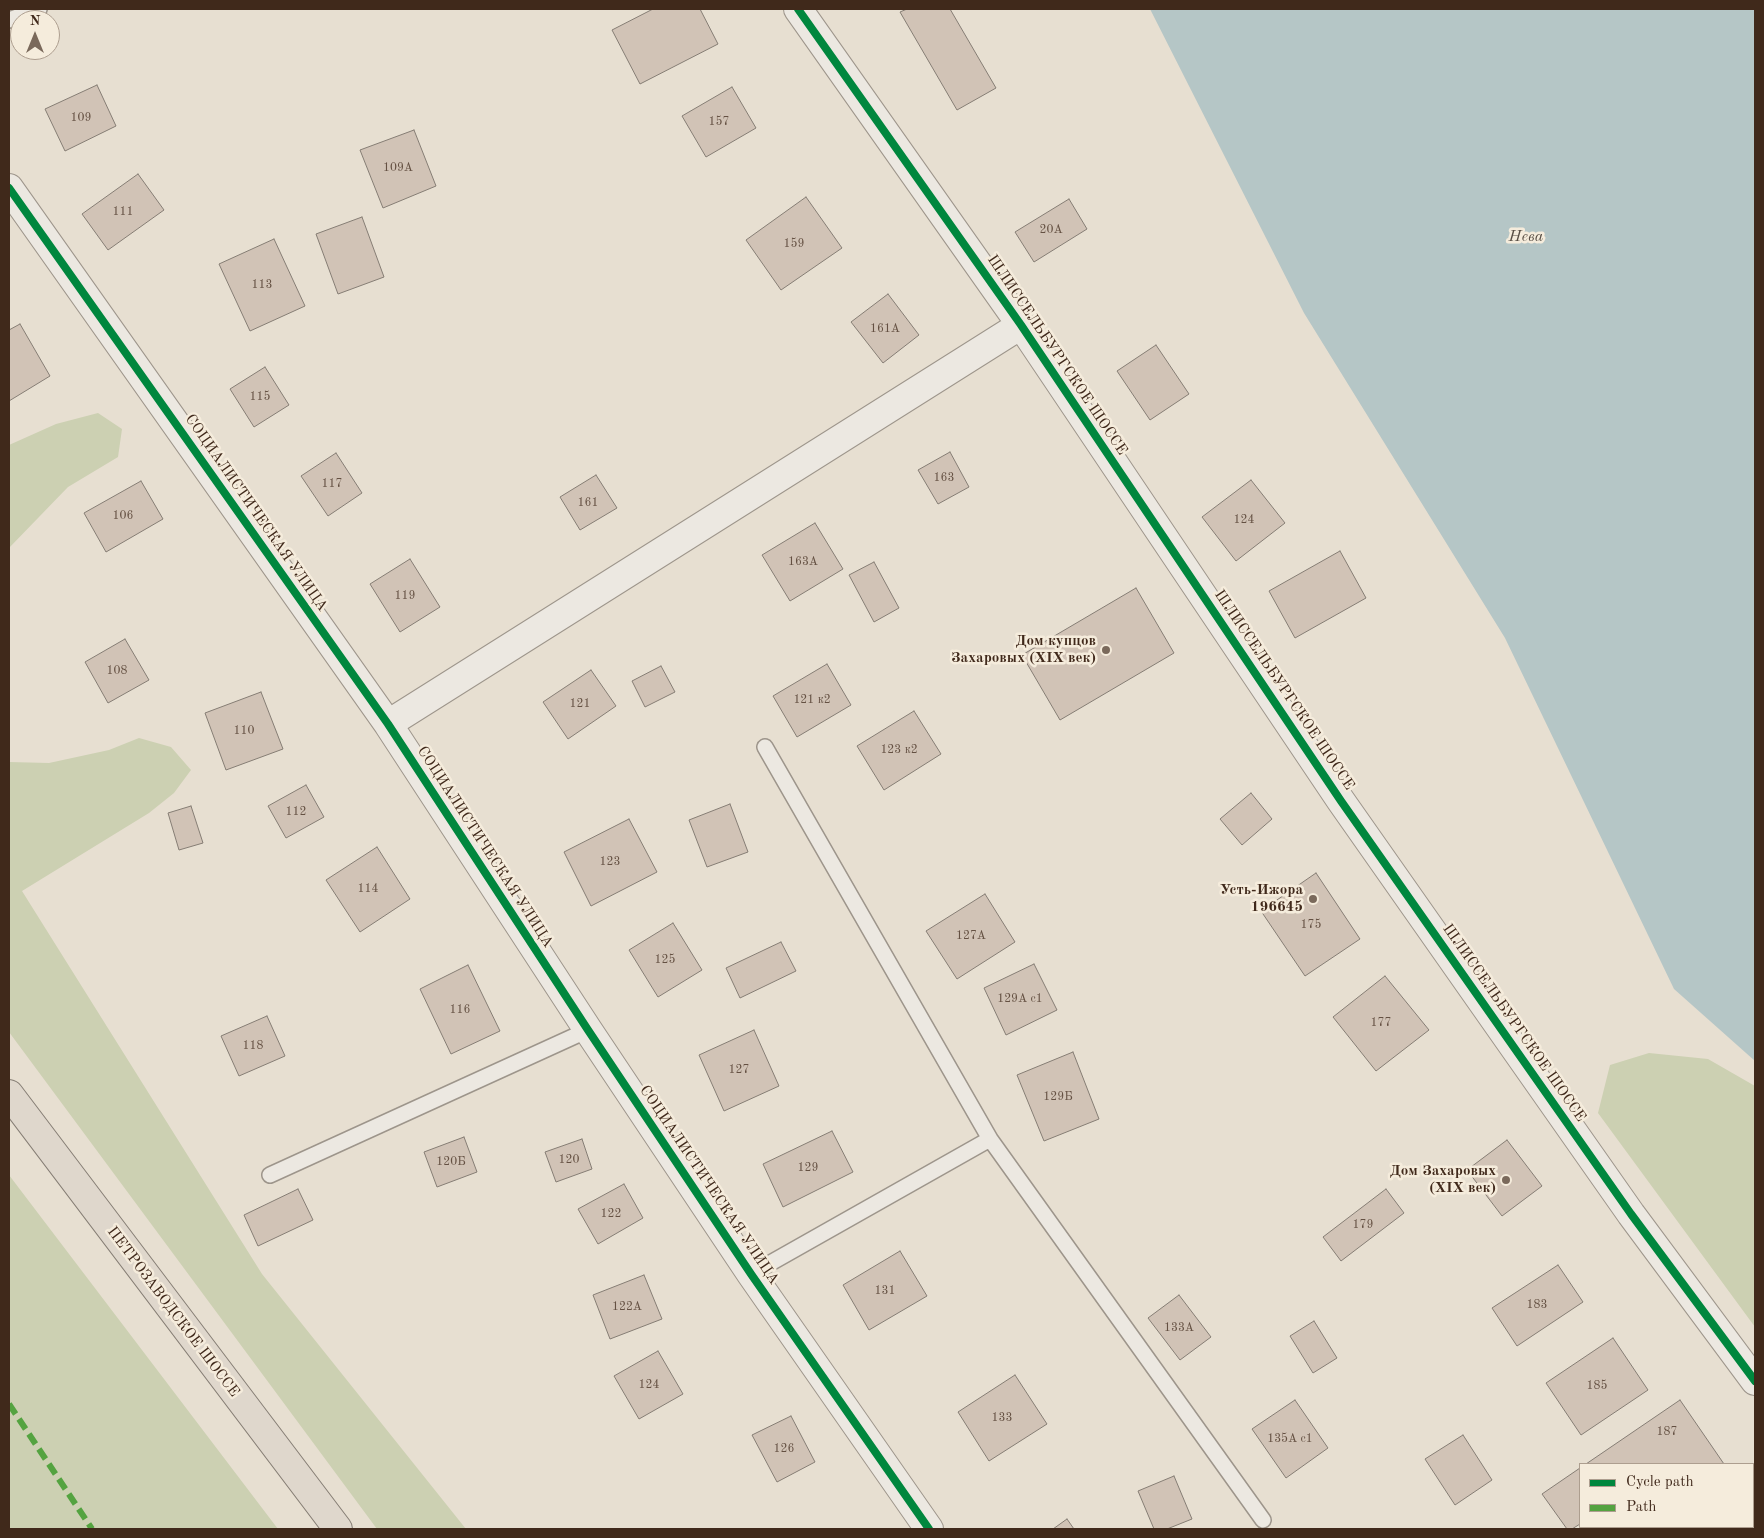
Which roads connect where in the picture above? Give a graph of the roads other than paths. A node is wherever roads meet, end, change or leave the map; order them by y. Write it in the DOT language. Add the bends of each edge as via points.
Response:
graph roads {
  1 [pos="39,9"];
  2 [pos="798,9"];
  3 [pos="9,20"];
  4 [pos="9,188"];
  5 [pos="1021,325"];
  6 [pos="388,724"];
  7 [pos="765,747"];
  8 [pos="588,1030"];
  9 [pos="9,1094"];
  10 [pos="990,1139"];
  11 [pos="270,1175"];
  12 [pos="751,1274"];
  13 [pos="1755,1381"];
  14 [pos="1263,1520"];
  15 [pos="338,1529"];
  16 [pos="929,1529"];
  1 -- 3 [label="lane"];
  2 -- 5 [label="street, ШЛИССЕЛЬБУРГСКОЕ ШОССЕ"];
  4 -- 6 [label="street, СОЦИАЛИСТИЧЕСКАЯ УЛИЦА"];
  5 -- 6 [label="street"];
  5 -- 13 [label="street, ШЛИССЕЛЬБУРГСКОЕ ШОССЕ" via="1341,800 1631,1214"];
  6 -- 8 [label="street, СОЦИАЛИСТИЧЕСКАЯ УЛИЦА"];
  7 -- 10 [label="lane"];
  8 -- 11 [label="lane"];
  8 -- 12 [label="street, СОЦИАЛИСТИЧЕСКАЯ УЛИЦА"];
  9 -- 15 [label="main road, ПЕТРОЗАВОДСКОЕ ШОССЕ"];
  10 -- 12 [label="lane"];
  10 -- 14 [label="lane"];
  12 -- 16 [label="street, СОЦИАЛИСТИЧЕСКАЯ УЛИЦА"];
}
